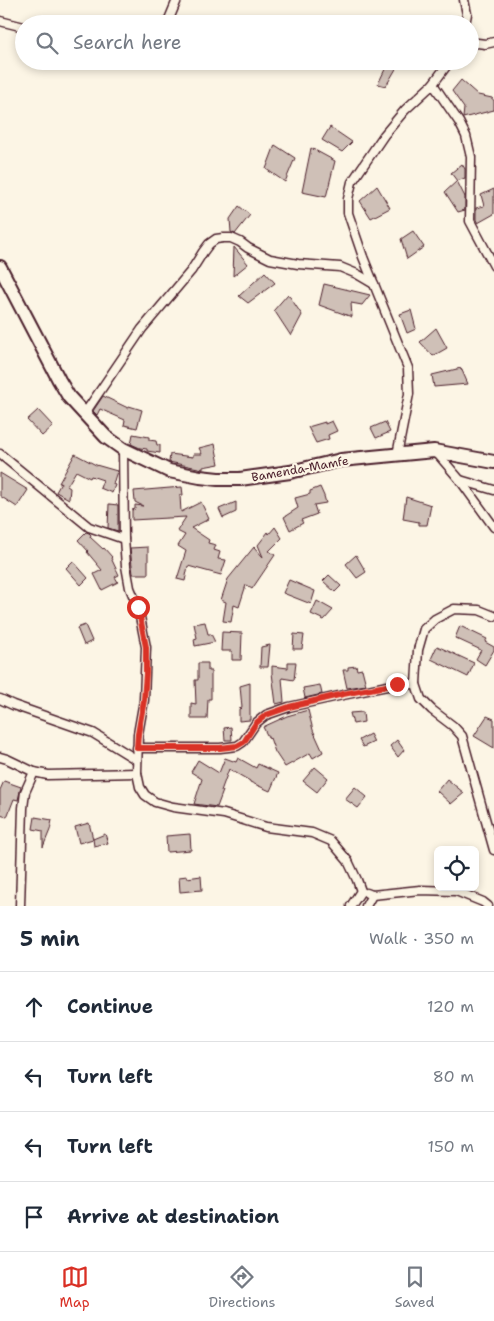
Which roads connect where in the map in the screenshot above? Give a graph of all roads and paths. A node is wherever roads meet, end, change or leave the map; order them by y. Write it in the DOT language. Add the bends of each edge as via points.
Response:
graph roads {
  1 [pos="177,0"];
  2 [pos="464,0"];
  3 [pos="171,15"];
  4 [pos="467,15"];
  5 [pos="0,21"];
  6 [pos="15,25"];
  7 [pos="494,42"];
  8 [pos="479,43"];
  9 [pos="443,70"];
  10 [pos="433,84"];
  11 [pos="494,266"];
  12 [pos="0,267"];
  13 [pos="374,284"];
  14 [pos="84,413"];
  15 [pos="123,449"];
  16 [pos="434,451"];
  17 [pos="0,454"];
  18 [pos="397,455"];
  19 [pos="493,461"];
  20 [pos="460,480"];
  21 [pos="494,490"];
  22 [pos="494,527"];
  23 [pos="124,539"];
  24 [pos="494,616"];
  25 [pos="416,684"];
  26 [pos="0,699"];
  27 [pos="137,748"];
  28 [pos="0,757"];
  29 [pos="137,760"];
  30 [pos="34,772"];
  31 [pos="137,773"];
  32 [pos="494,850"];
  33 [pos="361,891"];
  34 [pos="372,895"];
  35 [pos="20,906"];
  36 [pos="351,906"];
  37 [pos="366,906"];
  38 [pos="488,906"];
  1 -- 3 [label="street"];
  2 -- 4 [label="street"];
  5 -- 6 [label="street"];
  7 -- 8 [label="street"];
  9 -- 10 [label="street"];
  10 -- 11 [label="street" via="466,136 470,157 470,221"];
  10 -- 13 [label="street" via="384,135 352,182 348,213"];
  12 -- 14 [label="highway, Bamenda-Mamfe" via="59,380"];
  13 -- 14 [label="street" via="340,267 270,259 231,238 216,239 202,252 142,329"];
  13 -- 18 [label="street" via="408,368 409,394"];
  14 -- 15 [label="highway, Bamenda-Mamfe" via="106,437"];
  15 -- 18 [label="highway, Bamenda-Mamfe" via="169,471 218,479 240,479 341,460"];
  15 -- 23 [label="street"];
  16 -- 18 [label="highway, Bamenda-Mamfe"];
  16 -- 19 [label="highway, Bamenda-Mamfe"];
  16 -- 20 [label="street"];
  17 -- 23 [label="street" via="89,527"];
  20 -- 21 [label="street"];
  20 -- 22 [label="street"];
  23 -- 27 [label="street" via="130,588 138,607 146,647 144,700"];
  24 -- 25 [label="street" via="479,610 454,609 424,628 418,650"];
  25 -- 27 [label="street" via="397,684 343,694 266,715 237,746"];
  25 -- 32 [label="street" via="421,699 462,736"];
  26 -- 29 [label="street" via="92,733"];
  27 -- 29 [label="street"];
  28 -- 30 [label="street"];
  29 -- 31 [label="street"];
  30 -- 31 [label="street" via="48,775"];
  30 -- 35 [label="street" via="24,792"];
  31 -- 33 [label="street" via="140,787 155,802 224,814 266,827 312,833 331,841 348,861"];
  33 -- 34 [label="street"];
  33 -- 36 [label="street"];
  34 -- 37 [label="street"];
  34 -- 38 [label="street" via="420,890 456,891"];
}
